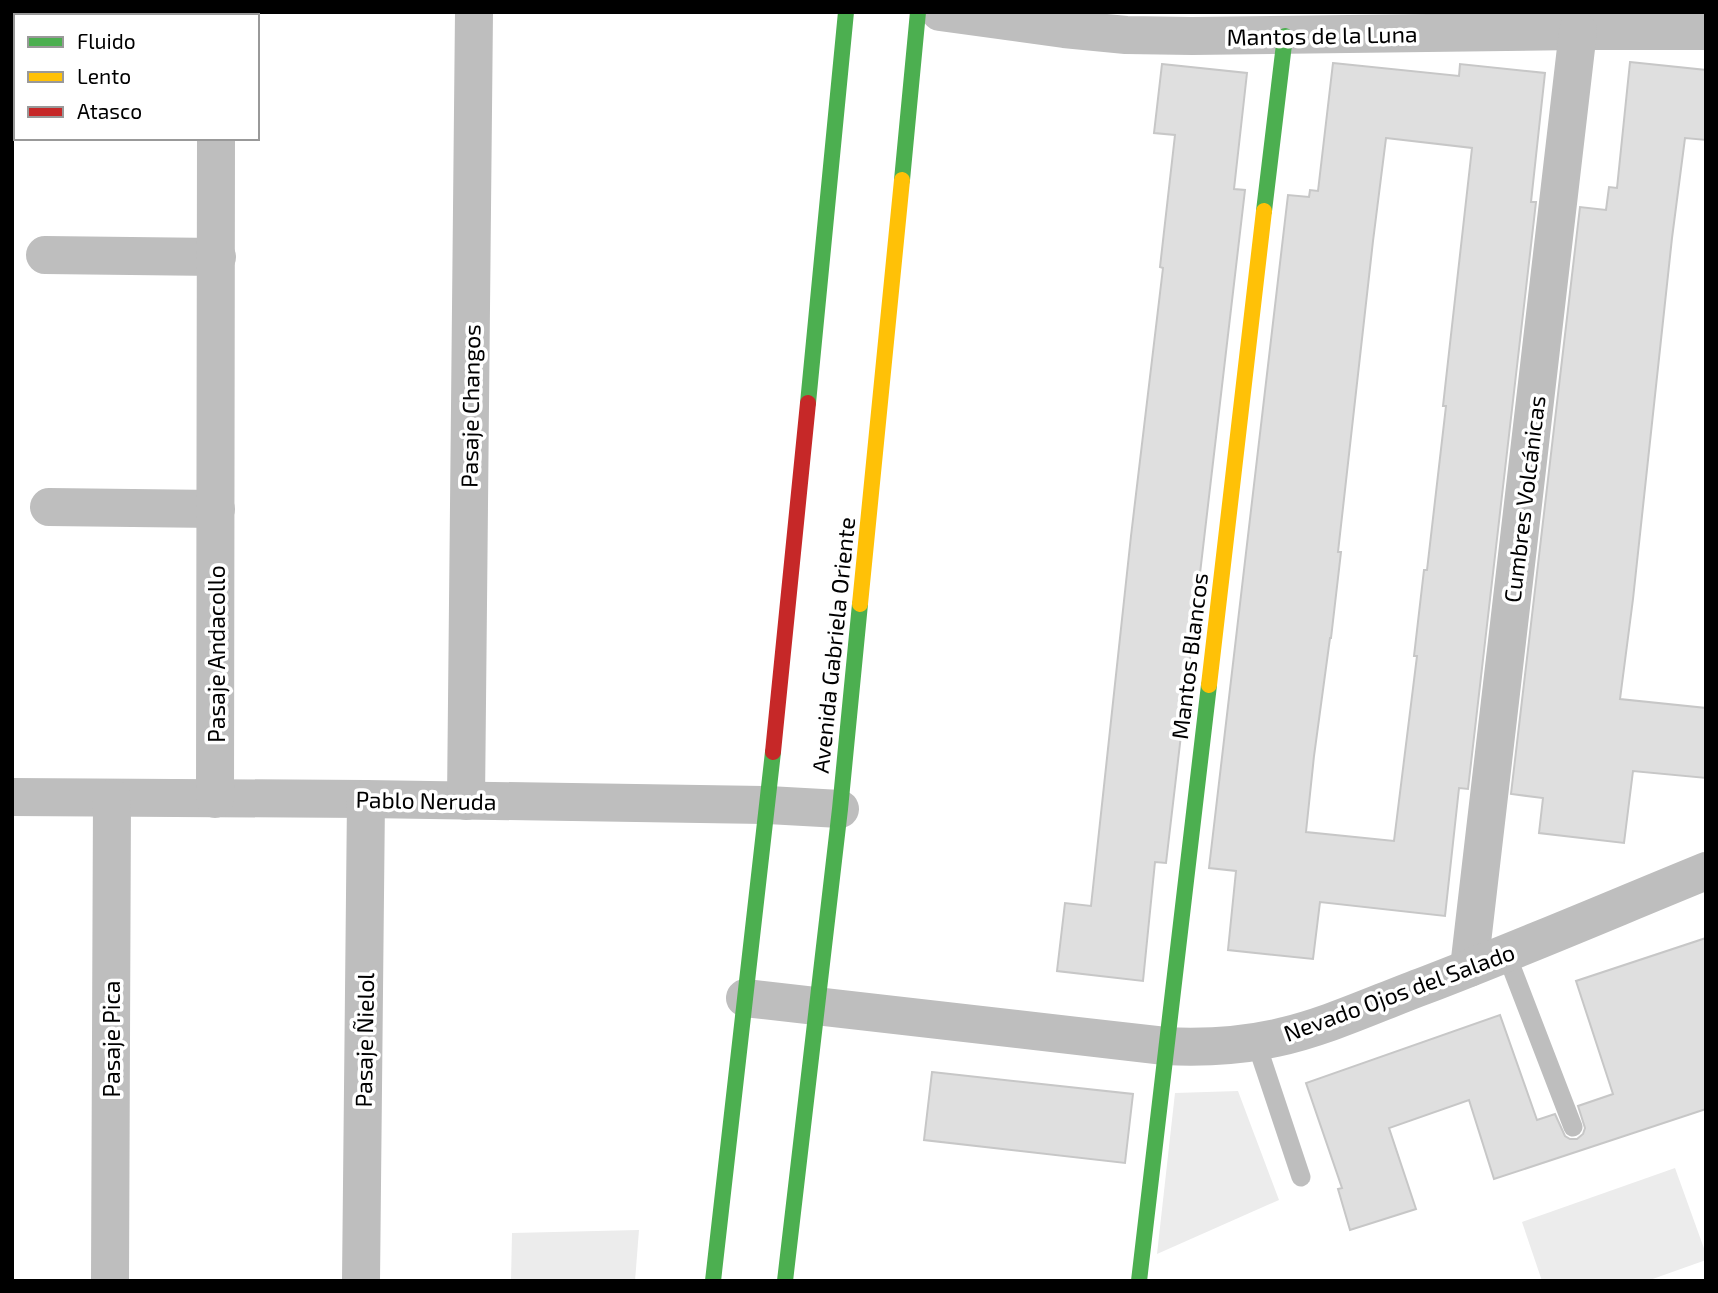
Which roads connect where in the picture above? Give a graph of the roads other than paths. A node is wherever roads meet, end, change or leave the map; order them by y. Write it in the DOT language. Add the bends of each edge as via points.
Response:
graph roads {
  1 [pos="474,12"];
  2 [pos="846,12"];
  3 [pos="918,12"];
  4 [pos="940,12"];
  5 [pos="1578,31"];
  6 [pos="1706,31"];
  7 [pos="1285,36"];
  8 [pos="216,140"];
  9 [pos="45,255"];
  10 [pos="217,257"];
  11 [pos="48,507"];
  12 [pos="216,509"];
  13 [pos="12,797"];
  14 [pos="112,798"];
  15 [pos="215,799"];
  16 [pos="366,799"];
  17 [pos="466,801"];
  18 [pos="768,805"];
  19 [pos="840,808"];
  20 [pos="1706,871"];
  21 [pos="1506,953"];
  22 [pos="1469,968"];
  23 [pos="745,998"];
  24 [pos="817,1006"];
  25 [pos="1256,1042"];
  26 [pos="1165,1046"];
  27 [pos="1573,1127"];
  28 [pos="1301,1177"];
  29 [pos="110,1281"];
  30 [pos="362,1281"];
  31 [pos="713,1281"];
  32 [pos="785,1281"];
  33 [pos="1139,1281"];
  1 -- 17 [label="street, Pasaje Changos"];
  2 -- 18 [label="main road"];
  3 -- 19 [label="main road, Avenida Gabriela Oriente"];
  4 -- 7 [label="street, Mantos de la Luna" via="1126,35"];
  5 -- 6 [label="street, Mantos de la Luna"];
  5 -- 7 [label="street, Mantos de la Luna"];
  5 -- 22 [label="street, Cumbres Volcánicas"];
  7 -- 26 [label="main road, Mantos Blancos"];
  8 -- 10 [label="street, Pasaje Andacollo"];
  9 -- 10 [label="street"];
  10 -- 12 [label="street, Pasaje Andacollo"];
  11 -- 12 [label="street"];
  12 -- 15 [label="street, Pasaje Andacollo"];
  13 -- 14 [label="street, Pablo Neruda"];
  14 -- 15 [label="street, Pablo Neruda"];
  14 -- 29 [label="street, Pasaje Pica"];
  15 -- 16 [label="street, Pablo Neruda"];
  16 -- 17 [label="street, Pablo Neruda"];
  16 -- 30 [label="street, Pasaje Ñielol"];
  17 -- 18 [label="street, Pablo Neruda"];
  18 -- 19 [label="street, Pablo Neruda"];
  18 -- 23 [label="main road"];
  19 -- 24 [label="main road, Avenida Gabriela Oriente"];
  20 -- 21 [label="street, Nevado Ojos del Salado"];
  21 -- 22 [label="street, Nevado Ojos del Salado"];
  21 -- 27 [label="lane"];
  22 -- 25 [label="street, Nevado Ojos del Salado" via="1322,1024"];
  23 -- 24 [label="street, Nevado Ojos del Salado"];
  23 -- 31 [label="main road"];
  24 -- 26 [label="street, Nevado Ojos del Salado"];
  24 -- 32 [label="main road, Avenida Gabriela Oriente"];
  25 -- 26 [label="street, Nevado Ojos del Salado" via="1200,1048"];
  25 -- 28 [label="lane"];
  26 -- 33 [label="main road, Mantos Blancos"];
}
